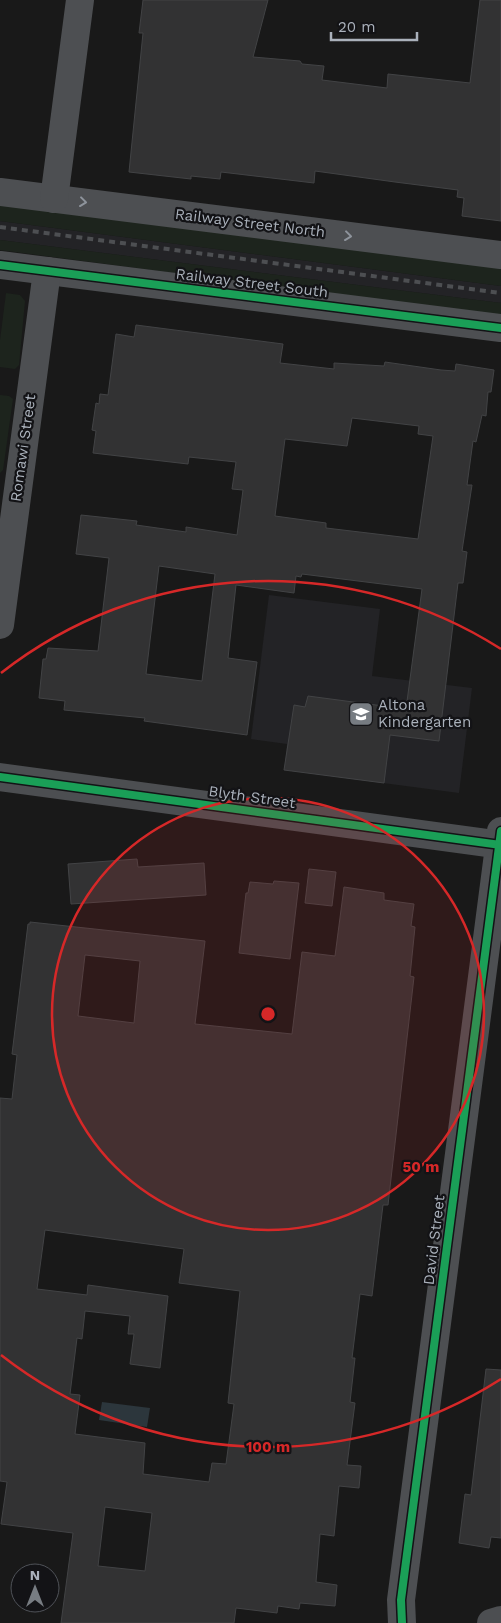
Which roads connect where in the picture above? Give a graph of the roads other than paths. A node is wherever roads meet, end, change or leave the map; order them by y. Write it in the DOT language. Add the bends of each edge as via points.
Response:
graph roads {
  1 [pos="80,0"];
  2 [pos="0,192"];
  3 [pos="54,199"];
  4 [pos="501,255"];
  5 [pos="0,265"];
  6 [pos="48,271"];
  7 [pos="501,328"];
  8 [pos="4,551"];
  9 [pos="0,625"];
  10 [pos="0,777"];
  11 [pos="500,841"];
  12 [pos="501,1620"];
  13 [pos="402,1623"];
  14 [pos="491,1623"];
  1 -- 3 [label="street"];
  2 -- 3 [label="street, Railway Street North"];
  3 -- 4 [label="street, Railway Street North, one-way"];
  5 -- 6 [label="street, Railway Street South"];
  6 -- 7 [label="street, Railway Street South"];
  6 -- 8 [label="street, Romawi Street"];
  8 -- 9 [label="street, Romawi Street"];
  10 -- 11 [label="street, Blyth Street"];
  11 -- 13 [label="street, David Street" via="401,1600"];
  12 -- 14 [label="street"];
}
